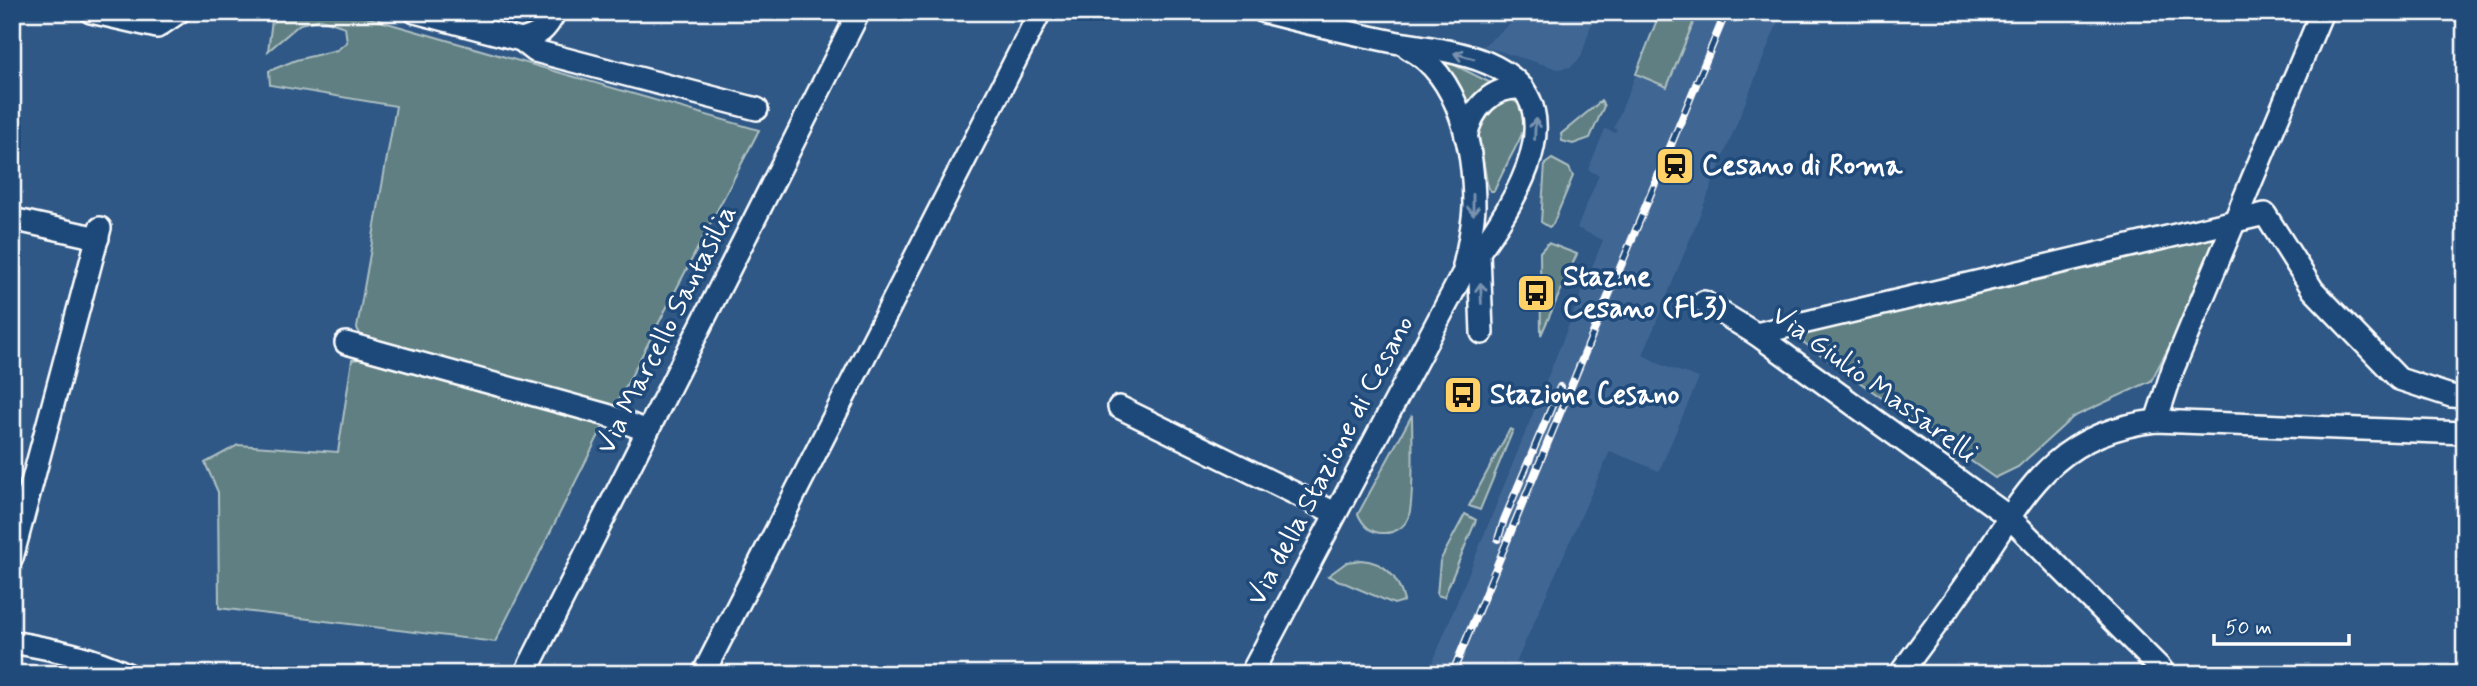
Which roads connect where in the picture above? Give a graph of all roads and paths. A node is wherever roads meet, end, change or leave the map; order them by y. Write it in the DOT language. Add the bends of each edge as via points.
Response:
graph roads {
  1 [pos="91,12"];
  2 [pos="179,12"];
  3 [pos="415,12"];
  4 [pos="555,12"];
  5 [pos="859,12"];
  6 [pos="1040,12"];
  7 [pos="1264,12"];
  8 [pos="2322,12"];
  9 [pos="521,40"];
  10 [pos="1397,42"];
  11 [pos="1523,88"];
  12 [pos="757,109"];
  13 [pos="1466,137"];
  14 [pos="12,219"];
  15 [pos="2236,221"];
  16 [pos="1479,253"];
  17 [pos="1462,275"];
  18 [pos="1704,302"];
  19 [pos="1482,333"];
  20 [pos="1756,334"];
  21 [pos="346,344"];
  22 [pos="2465,397"];
  23 [pos="1119,407"];
  24 [pos="2156,421"];
  25 [pos="647,431"];
  26 [pos="2465,433"];
  27 [pos="22,487"];
  28 [pos="1335,513"];
  29 [pos="2009,517"];
  30 [pos="12,558"];
  31 [pos="12,642"];
  32 [pos="2161,669"];
  33 [pos="127,674"];
  34 [pos="525,674"];
  35 [pos="702,674"];
  36 [pos="1251,674"];
  37 [pos="1900,674"];
  1 -- 2 [label="street" via="157,27"];
  3 -- 9 [label="street"];
  4 -- 9 [label="street" via="547,29"];
  5 -- 25 [label="street, Via Marcello Santasilia"];
  6 -- 35 [label="street"];
  7 -- 10 [label="street, Via della Stazione di Cesano"];
  8 -- 15 [label="street"];
  9 -- 12 [label="street" via="535,51"];
  11 -- 10 [label="street, Via della Stazione di Cesano, one-way" via="1487,64"];
  10 -- 13 [label="street, Via della Stazione di Cesano" via="1421,55 1441,76"];
  11 -- 13 [label="street" via="1502,90 1487,99 1472,116"];
  16 -- 11 [label="street, Via della Stazione di Cesano, one-way" via="1500,222 1531,157 1536,124"];
  13 -- 17 [label="street, Via della Stazione di Cesano, one-way" via="1474,208"];
  14 -- 27 [label="street" via="99,233"];
  15 -- 20 [label="street"];
  15 -- 22 [label="street" via="2265,214 2313,290 2399,379"];
  15 -- 24 [label="street" via="2173,369"];
  16 -- 17 [label="street, Via della Stazione di Cesano"];
  19 -- 16 [label="street, one-way"];
  17 -- 28 [label="street, Via della Stazione di Cesano"];
  18 -- 20 [label="street, Via Giulio Massarelli"];
  20 -- 29 [label="street, Via Giulio Massarelli"];
  21 -- 25 [label="street" via="607,415"];
  23 -- 28 [label="street"];
  24 -- 26 [label="street"];
  24 -- 29 [label="street" via="2110,430 2077,446 2055,461"];
  25 -- 34 [label="street, Via Marcello Santasilia"];
  27 -- 30 [label="street"];
  28 -- 36 [label="street, Via della Stazione di Cesano"];
  29 -- 32 [label="street, Via Giulio Massarelli"];
  29 -- 37 [label="street"];
  31 -- 33 [label="street" via="62,651"];
}
